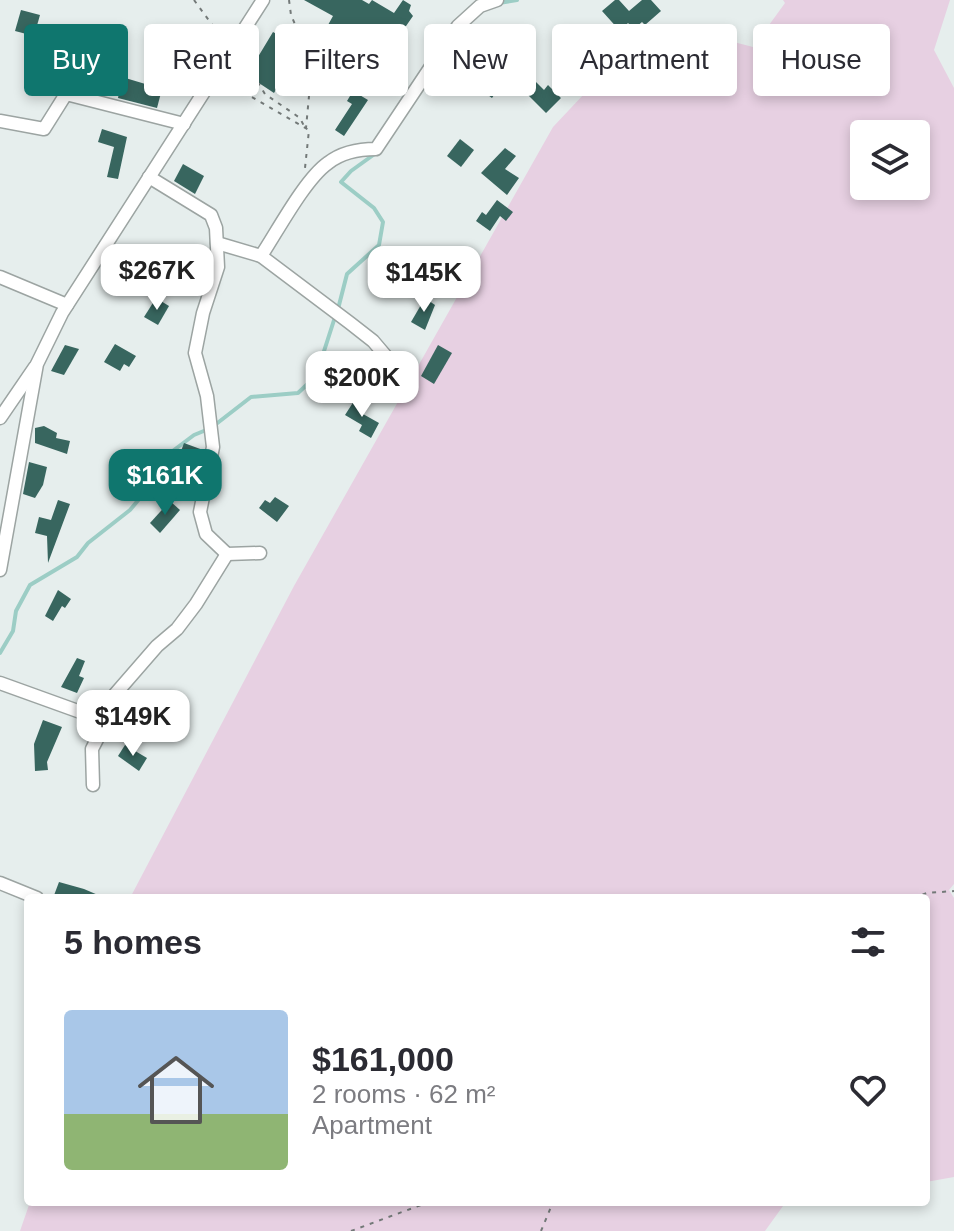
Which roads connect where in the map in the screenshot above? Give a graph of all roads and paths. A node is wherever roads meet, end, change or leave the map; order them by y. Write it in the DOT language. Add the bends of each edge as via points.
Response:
graph roads {
  1 [pos="194,0"];
  2 [pos="263,0"];
  3 [pos="289,0"];
  4 [pos="497,0"];
  5 [pos="210,24"];
  6 [pos="248,24"];
  7 [pos="259,84"];
  8 [pos="202,96"];
  9 [pos="249,96"];
  10 [pos="0,121"];
  11 [pos="184,124"];
  12 [pos="306,129"];
  13 [pos="149,177"];
  14 [pos="303,193"];
  15 [pos="217,243"];
  16 [pos="261,256"];
  17 [pos="0,277"];
  18 [pos="67,305"];
  19 [pos="37,364"];
  20 [pos="396,368"];
  21 [pos="0,418"];
  22 [pos="260,553"];
  23 [pos="227,554"];
  24 [pos="0,570"];
  25 [pos="0,683"];
  26 [pos="107,703"];
  27 [pos="93,785"];
  28 [pos="0,883"];
  29 [pos="954,891"];
  30 [pos="27,894"];
  31 [pos="924,894"];
  32 [pos="418,1206"];
  33 [pos="551,1206"];
  34 [pos="351,1231"];
  35 [pos="541,1231"];
  1 -- 5 [label="path"];
  2 -- 6 [label="street"];
  3 -- 12 [label="path" via="312,64"];
  4 -- 14 [label="street" via="480,6 458,26 376,149 358,149 327,163"];
  7 -- 12 [label="path"];
  8 -- 11 [label="street"];
  9 -- 12 [label="path"];
  10 -- 11 [label="street" via="44,129 66,94"];
  11 -- 13 [label="street"];
  12 -- 14 [label="path"];
  13 -- 15 [label="street" via="211,215"];
  13 -- 18 [label="street"];
  14 -- 16 [label="street"];
  15 -- 16 [label="street"];
  15 -- 23 [label="street" via="218,267 195,353 213,447 200,512 206,534"];
  16 -- 20 [label="street" via="373,341"];
  17 -- 18 [label="street"];
  18 -- 19 [label="street"];
  19 -- 21 [label="street"];
  19 -- 24 [label="street"];
  22 -- 23 [label="street"];
  23 -- 26 [label="street" via="177,629"];
  25 -- 26 [label="street" via="86,714 97,715"];
  26 -- 27 [label="street" via="109,716 92,749"];
  28 -- 30 [label="street"];
  29 -- 31 [label="path"];
  32 -- 34 [label="path"];
  33 -- 35 [label="path"];
}
